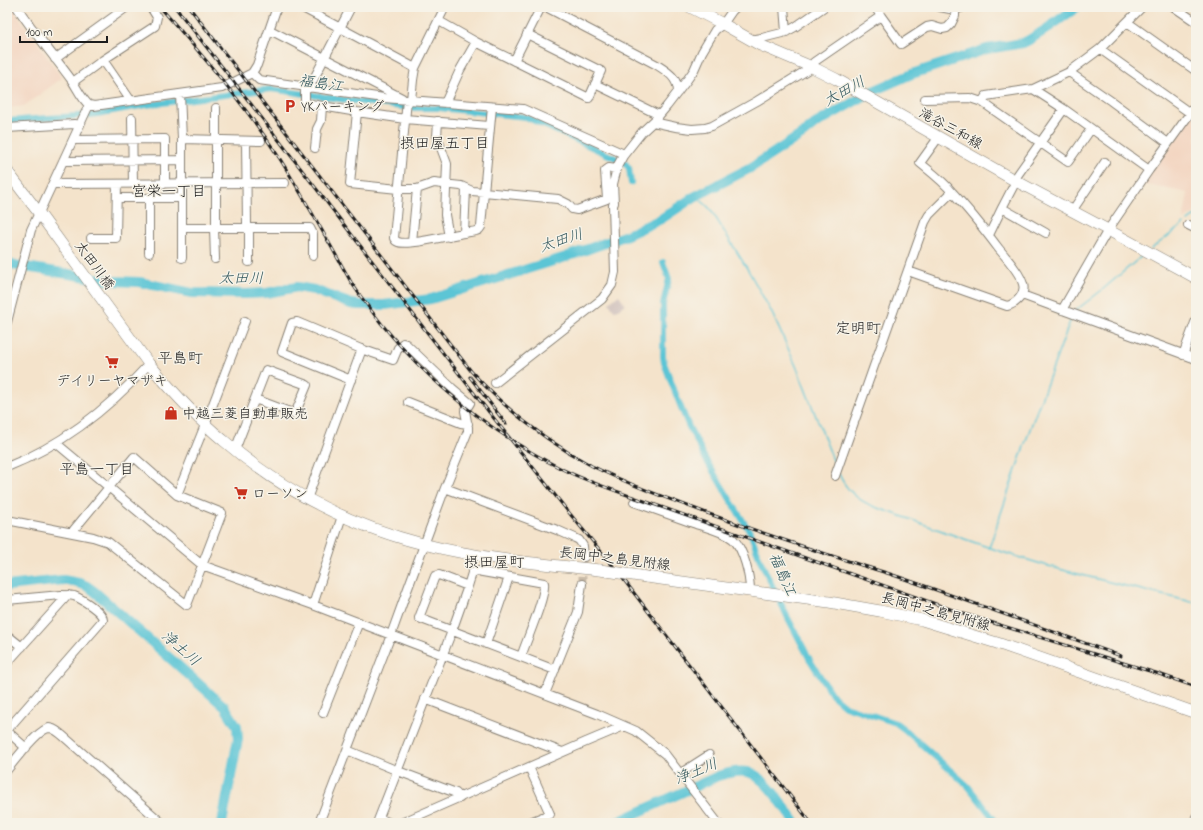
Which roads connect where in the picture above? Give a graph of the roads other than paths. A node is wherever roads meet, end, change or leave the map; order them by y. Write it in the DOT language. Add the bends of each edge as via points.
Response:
graph roads {
  1 [pos="17,7"];
  2 [pos="127,7"];
  3 [pos="148,7"];
  4 [pos="277,7"];
  5 [pos="301,7"];
  6 [pos="351,7"];
  7 [pos="444,7"];
  8 [pos="544,7"];
  9 [pos="690,7"];
  10 [pos="736,7"];
  11 [pos="784,7"];
  12 [pos="824,7"];
  13 [pos="875,7"];
  14 [pos="940,7"];
  15 [pos="1142,7"];
  16 [pos="1174,7"];
  17 [pos="1181,7"];
  18 [pos="960,8"];
  19 [pos="1186,15"];
  20 [pos="881,16"];
  21 [pos="438,21"];
  22 [pos="1127,22"];
  23 [pos="1196,22"];
  24 [pos="723,24"];
  25 [pos="340,28"];
  26 [pos="270,30"];
  27 [pos="786,32"];
  28 [pos="527,34"];
  29 [pos="750,40"];
  30 [pos="476,42"];
  31 [pos="1100,49"];
  32 [pos="325,58"];
  33 [pos="55,59"];
  34 [pos="103,60"];
  35 [pos="514,61"];
  36 [pos="415,68"];
  37 [pos="812,68"];
  38 [pos="1196,71"];
  39 [pos="1069,72"];
  40 [pos="252,73"];
  41 [pos="73,82"];
  42 [pos="595,84"];
  43 [pos="307,88"];
  44 [pos="1033,89"];
  45 [pos="678,92"];
  46 [pos="180,95"];
  47 [pos="925,99"];
  48 [pos="132,101"];
  49 [pos="408,101"];
  50 [pos="982,102"];
  51 [pos="445,103"];
  52 [pos="1196,105"];
  53 [pos="322,106"];
  54 [pos="88,108"];
  55 [pos="216,108"];
  56 [pos="492,108"];
  57 [pos="1064,109"];
  58 [pos="357,112"];
  59 [pos="1190,113"];
  60 [pos="405,117"];
  61 [pos="132,118"];
  62 [pos="656,119"];
  63 [pos="438,121"];
  64 [pos="490,122"];
  65 [pos="81,123"];
  66 [pos="7,128"];
  67 [pos="1091,129"];
  68 [pos="938,138"];
  69 [pos="182,139"];
  70 [pos="73,140"];
  71 [pos="133,140"];
  72 [pos="216,140"];
  73 [pos="246,141"];
  74 [pos="261,141"];
  75 [pos="1168,143"];
  76 [pos="1040,144"];
  77 [pos="315,148"];
  78 [pos="624,155"];
  79 [pos="133,160"];
  80 [pos="165,160"];
  81 [pos="182,160"];
  82 [pos="63,161"];
  83 [pos="1105,162"];
  84 [pos="617,167"];
  85 [pos="1149,170"];
  86 [pos="9,178"];
  87 [pos="1015,181"];
  88 [pos="182,183"];
  89 [pos="216,183"];
  90 [pos="247,183"];
  91 [pos="285,183"];
  92 [pos="52,184"];
  93 [pos="117,184"];
  94 [pos="133,184"];
  95 [pos="165,184"];
  96 [pos="447,184"];
  97 [pos="398,189"];
  98 [pos="417,189"];
  99 [pos="466,189"];
  100 [pos="484,192"];
  101 [pos="952,192"];
  102 [pos="117,198"];
  103 [pos="182,198"];
  104 [pos="149,199"];
  105 [pos="1002,208"];
  106 [pos="1072,211"];
  107 [pos="39,213"];
  108 [pos="1188,224"];
  109 [pos="183,228"];
  110 [pos="215,228"];
  111 [pos="248,228"];
  112 [pos="1196,229"];
  113 [pos="1108,230"];
  114 [pos="464,233"];
  115 [pos="1046,233"];
  116 [pos="449,236"];
  117 [pos="989,236"];
  118 [pos="91,238"];
  119 [pos="412,242"];
  120 [pos="149,253"];
  121 [pos="313,256"];
  122 [pos="182,258"];
  123 [pos="215,259"];
  124 [pos="248,262"];
  125 [pos="908,271"];
  126 [pos="1196,278"];
  127 [pos="1022,295"];
  128 [pos="104,303"];
  129 [pos="1062,310"];
  130 [pos="1196,320"];
  131 [pos="244,321"];
  132 [pos="7,322"];
  133 [pos="362,349"];
  134 [pos="1183,355"];
  135 [pos="1196,359"];
  136 [pos="149,364"];
  137 [pos="351,380"];
  138 [pos="495,383"];
  139 [pos="254,399"];
  140 [pos="408,402"];
  141 [pos="468,424"];
  142 [pos="206,425"];
  143 [pos="56,443"];
  144 [pos="235,450"];
  145 [pos="7,467"];
  146 [pos="835,476"];
  147 [pos="109,487"];
  148 [pos="445,488"];
  149 [pos="176,495"];
  150 [pos="307,499"];
  151 [pos="634,502"];
  152 [pos="342,516"];
  153 [pos="7,520"];
  154 [pos="72,532"];
  155 [pos="424,544"];
  156 [pos="584,557"];
  157 [pos="202,565"];
  158 [pos="509,577"];
  159 [pos="582,584"];
  160 [pos="468,586"];
  161 [pos="754,592"];
  162 [pos="68,595"];
  163 [pos="7,600"];
  164 [pos="313,605"];
  165 [pos="359,622"];
  166 [pos="452,631"];
  167 [pos="7,635"];
  168 [pos="391,635"];
  169 [pos="486,644"];
  170 [pos="22,647"];
  171 [pos="442,655"];
  172 [pos="521,656"];
  173 [pos="7,663"];
  174 [pos="555,670"];
  175 [pos="546,694"];
  176 [pos="425,699"];
  177 [pos="323,713"];
  178 [pos="1196,713"];
  179 [pos="624,726"];
  180 [pos="7,731"];
  181 [pos="26,748"];
  182 [pos="347,750"];
  183 [pos="562,752"];
  184 [pos="709,754"];
  185 [pos="529,767"];
  186 [pos="7,770"];
  187 [pos="398,771"];
  188 [pos="681,773"];
  189 [pos="460,798"];
  190 [pos="1196,817"];
  191 [pos="378,820"];
  192 [pos="162,823"];
  193 [pos="320,823"];
  194 [pos="390,823"];
  195 [pos="401,823"];
  196 [pos="528,823"];
  197 [pos="718,823"];
  198 [pos="1194,823"];
  1 -- 33 [label="street"];
  2 -- 33 [label="street"];
  3 -- 34 [label="street" via="157,17 155,26"];
  4 -- 26 [label="street"];
  5 -- 25 [label="street"];
  6 -- 25 [label="street"];
  7 -- 21 [label="street"];
  8 -- 28 [label="street" via="540,9"];
  8 -- 45 [label="street" via="657,65 668,72 676,82"];
  9 -- 24 [label="main road, 滝谷三和線"];
  10 -- 24 [label="street"];
  11 -- 27 [label="street"];
  12 -- 27 [label="street"];
  13 -- 20 [label="street"];
  14 -- 18 [label="street"];
  15 -- 22 [label="street"];
  16 -- 19 [label="street"];
  17 -- 19 [label="street"];
  18 -- 20 [label="street" via="947,28 927,27 901,44"];
  19 -- 23 [label="street"];
  20 -- 37 [label="street" via="814,62"];
  21 -- 30 [label="street"];
  21 -- 36 [label="street"];
  22 -- 31 [label="street"];
  22 -- 38 [label="street"];
  24 -- 29 [label="main road, 滝谷三和線"];
  24 -- 45 [label="street" via="715,30 694,70"];
  25 -- 32 [label="street"];
  25 -- 36 [label="street"];
  26 -- 32 [label="street"];
  26 -- 40 [label="street"];
  27 -- 29 [label="street"];
  28 -- 35 [label="street"];
  28 -- 42 [label="street" via="601,71"];
  29 -- 37 [label="main road, 滝谷三和線"];
  30 -- 35 [label="street"];
  30 -- 51 [label="street"];
  31 -- 39 [label="street"];
  31 -- 59 [label="street"];
  32 -- 43 [label="street"];
  32 -- 49 [label="street"];
  33 -- 41 [label="street"];
  34 -- 41 [label="street"];
  34 -- 48 [label="street"];
  35 -- 42 [label="street" via="589,98"];
  36 -- 49 [label="street"];
  37 -- 62 [label="street" via="712,126 692,129 676,127"];
  37 -- 68 [label="main road, 滝谷三和線"];
  39 -- 44 [label="street"];
  39 -- 75 [label="street"];
  40 -- 43 [label="street" via="259,80"];
  40 -- 46 [label="street" via="222,88"];
  41 -- 54 [label="street"];
  42 -- 62 [label="street"];
  43 -- 49 [label="street"];
  43 -- 53 [label="street" via="305,104"];
  44 -- 50 [label="street" via="986,96"];
  44 -- 57 [label="street"];
  45 -- 62 [label="street"];
  46 -- 48 [label="street"];
  46 -- 69 [label="street"];
  47 -- 50 [label="street" via="970,98"];
  48 -- 54 [label="street"];
  49 -- 51 [label="street"];
  49 -- 60 [label="street"];
  50 -- 76 [label="street"];
  51 -- 56 [label="street"];
  52 -- 59 [label="street"];
  53 -- 58 [label="street"];
  53 -- 77 [label="street"];
  54 -- 65 [label="street"];
  55 -- 72 [label="street"];
  56 -- 64 [label="street"];
  56 -- 78 [label="street" via="529,111"];
  57 -- 67 [label="street"];
  57 -- 76 [label="street"];
  58 -- 60 [label="street"];
  58 -- 97 [label="street" via="350,184"];
  59 -- 75 [label="street"];
  60 -- 63 [label="street"];
  60 -- 97 [label="street"];
  61 -- 71 [label="street"];
  62 -- 78 [label="street"];
  63 -- 64 [label="street"];
  63 -- 96 [label="street" via="437,137 447,164"];
  64 -- 100 [label="street"];
  65 -- 66 [label="street"];
  65 -- 70 [label="street"];
  67 -- 76 [label="street" via="1068,162"];
  67 -- 85 [label="street"];
  68 -- 87 [label="main road, 滝谷三和線"];
  68 -- 101 [label="street" via="920,163"];
  69 -- 72 [label="street"];
  69 -- 81 [label="street"];
  70 -- 71 [label="street"];
  70 -- 82 [label="street"];
  71 -- 79 [label="street"];
  71 -- 80 [label="street" via="165,139"];
  72 -- 73 [label="street"];
  72 -- 89 [label="street"];
  73 -- 74 [label="street"];
  73 -- 90 [label="street"];
  75 -- 85 [label="street"];
  76 -- 87 [label="street"];
  78 -- 84 [label="street"];
  79 -- 80 [label="street"];
  79 -- 82 [label="street"];
  79 -- 94 [label="street"];
  80 -- 81 [label="street"];
  80 -- 95 [label="street"];
  81 -- 88 [label="street"];
  82 -- 92 [label="street"];
  83 -- 106 [label="street"];
  84 -- 100 [label="street" via="605,171 607,200 577,210 558,199"];
  84 -- 138 [label="street" via="613,204 615,268 612,285 602,299"];
  85 -- 113 [label="street"];
  86 -- 107 [label="main road"];
  87 -- 105 [label="street"];
  87 -- 106 [label="main road, 滝谷三和線"];
  88 -- 89 [label="street"];
  88 -- 95 [label="street"];
  88 -- 103 [label="street"];
  89 -- 90 [label="street"];
  89 -- 110 [label="street"];
  90 -- 91 [label="street"];
  90 -- 111 [label="street"];
  92 -- 93 [label="street"];
  92 -- 107 [label="street"];
  93 -- 94 [label="street"];
  93 -- 102 [label="street"];
  94 -- 95 [label="street"];
  96 -- 98 [label="street" via="434,183"];
  96 -- 99 [label="street"];
  96 -- 116 [label="street" via="445,215"];
  97 -- 98 [label="street"];
  97 -- 119 [label="street" via="394,238 397,242"];
  98 -- 119 [label="street"];
  99 -- 100 [label="street"];
  99 -- 114 [label="street"];
  100 -- 114 [label="street" via="481,227 474,232"];
  101 -- 117 [label="street"];
  101 -- 125 [label="street" via="929,214"];
  102 -- 104 [label="street"];
  102 -- 118 [label="street" via="116,238"];
  103 -- 104 [label="street"];
  103 -- 109 [label="street"];
  104 -- 120 [label="street"];
  105 -- 115 [label="street"];
  105 -- 117 [label="street"];
  106 -- 113 [label="main road, 滝谷三和線"];
  107 -- 128 [label="main road, 太田川橋"];
  107 -- 132 [label="street" via="26,246"];
  108 -- 112 [label="street"];
  109 -- 110 [label="street"];
  109 -- 122 [label="street"];
  110 -- 111 [label="street"];
  110 -- 123 [label="street"];
  111 -- 121 [label="street" via="310,228 314,234"];
  111 -- 124 [label="street"];
  113 -- 126 [label="main road, 滝谷三和線"];
  113 -- 129 [label="street"];
  114 -- 116 [label="street"];
  116 -- 119 [label="street"];
  117 -- 127 [label="street" via="1021,279 1024,288"];
  125 -- 127 [label="street" via="1007,306"];
  125 -- 146 [label="street"];
  127 -- 129 [label="street"];
  128 -- 136 [label="main road, 長岡中之島見附線"];
  129 -- 134 [label="street"];
  130 -- 134 [label="street"];
  131 -- 142 [label="street"];
  133 -- 137 [label="street"];
  133 -- 137 [label="street" via="297,322 292,323 282,352"];
  133 -- 141 [label="street" via="393,360 398,348 403,343 406,344 470,402 465,411"];
  134 -- 135 [label="street"];
  136 -- 142 [label="main road, 長岡中之島見附線"];
  136 -- 143 [label="street" via="116,398"];
  137 -- 150 [label="street"];
  139 -- 139 [label="street" via="266,370 307,385 295,414"];
  139 -- 144 [label="street"];
  140 -- 141 [label="street"];
  141 -- 148 [label="street" via="468,431"];
  142 -- 144 [label="main road, 長岡中之島見附線"];
  142 -- 149 [label="street"];
  143 -- 145 [label="street"];
  143 -- 147 [label="street"];
  144 -- 150 [label="main road, 長岡中之島見附線"];
  147 -- 149 [label="street" via="134,457"];
  147 -- 154 [label="street"];
  147 -- 157 [label="street"];
  148 -- 155 [label="street"];
  148 -- 156 [label="street" via="575,538 583,546"];
  149 -- 157 [label="street" via="222,513"];
  150 -- 152 [label="main road, 長岡中之島見附線"];
  151 -- 161 [label="street" via="732,539 738,545"];
  152 -- 155 [label="main road, 長岡中之島見附線"];
  152 -- 164 [label="street"];
  153 -- 154 [label="street"];
  154 -- 157 [label="street" via="108,542 187,606"];
  155 -- 161 [label="main road, 長岡中之島見附線, bridge" via="494,558"];
  155 -- 168 [label="street"];
  157 -- 164 [label="street"];
  158 -- 160 [label="street" via="477,571 472,573"];
  158 -- 169 [label="street"];
  158 -- 172 [label="street" via="544,583 545,589"];
  159 -- 174 [label="street" via="578,612"];
  160 -- 166 [label="street"];
  160 -- 166 [label="street" via="439,575 435,576 419,618"];
  161 -- 178 [label="main road, 長岡中之島見附線" via="861,608 940,625"];
  162 -- 163 [label="street"];
  162 -- 170 [label="street"];
  162 -- 180 [label="street" via="75,596 95,609 102,620"];
  164 -- 165 [label="street"];
  165 -- 168 [label="street"];
  165 -- 177 [label="street"];
  166 -- 169 [label="street"];
  166 -- 171 [label="street"];
  167 -- 170 [label="street"];
  168 -- 171 [label="street"];
  168 -- 182 [label="street"];
  169 -- 172 [label="street"];
  170 -- 173 [label="street"];
  171 -- 175 [label="street"];
  171 -- 176 [label="street"];
  172 -- 174 [label="street"];
  174 -- 175 [label="street"];
  175 -- 179 [label="street"];
  176 -- 183 [label="street"];
  176 -- 187 [label="street"];
  179 -- 183 [label="street"];
  179 -- 188 [label="street" via="636,731 655,745"];
  180 -- 181 [label="street"];
  181 -- 186 [label="street"];
  181 -- 192 [label="street" via="42,730 54,729"];
  182 -- 187 [label="street"];
  182 -- 193 [label="street"];
  183 -- 185 [label="street"];
  184 -- 188 [label="street"];
  185 -- 189 [label="street"];
  185 -- 196 [label="street" via="550,814"];
  187 -- 189 [label="street" via="456,793"];
  187 -- 191 [label="street"];
  188 -- 197 [label="street"];
  189 -- 195 [label="street"];
  190 -- 198 [label="street"];
  191 -- 194 [label="street"];
}
